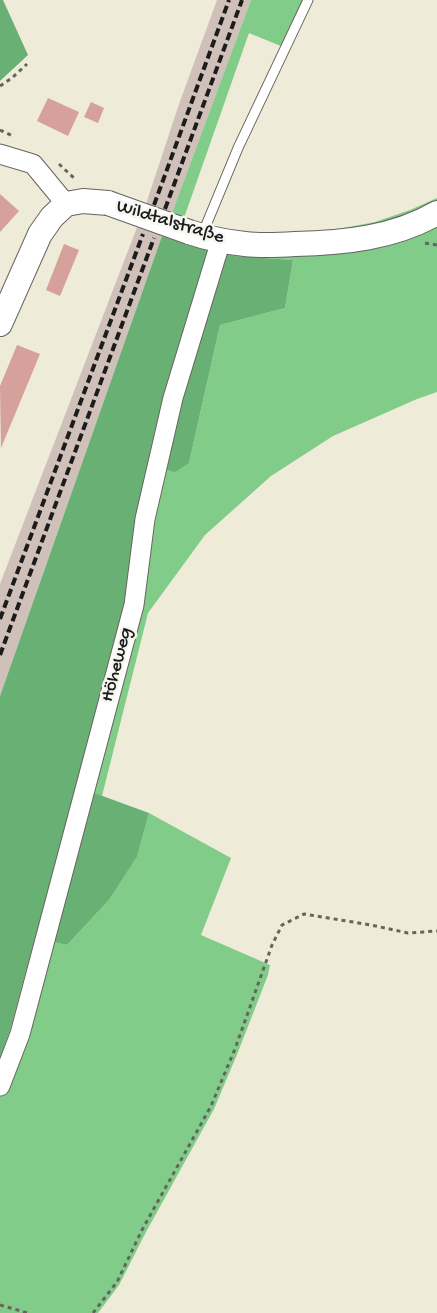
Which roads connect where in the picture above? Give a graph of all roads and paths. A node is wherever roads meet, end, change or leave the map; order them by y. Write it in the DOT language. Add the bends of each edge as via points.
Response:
graph roads {
  1 [pos="308,0"];
  2 [pos="27,64"];
  3 [pos="0,86"];
  4 [pos="0,154"];
  5 [pos="66,204"];
  6 [pos="437,213"];
  7 [pos="204,236"];
  8 [pos="0,324"];
  9 [pos="437,930"];
  10 [pos="0,1086"];
  11 [pos="0,1305"];
  12 [pos="28,1313"];
  13 [pos="93,1313"];
  1 -- 7 [label="lane" via="238,148"];
  2 -- 3 [label="path"];
  4 -- 5 [label="street" via="33,164"];
  5 -- 7 [label="street, Wildtalstraße, bridge" via="83,201 108,203"];
  5 -- 8 [label="street" via="40,234"];
  6 -- 7 [label="street, Wildtalstraße" via="398,230 364,239 329,243 248,244"];
  7 -- 10 [label="street, Höheweg" via="173,398 145,519 134,605 20,1034"];
  9 -- 13 [label="path" via="408,933 304,914 282,925 211,1106 117,1282"];
  11 -- 12 [label="path"];
}
